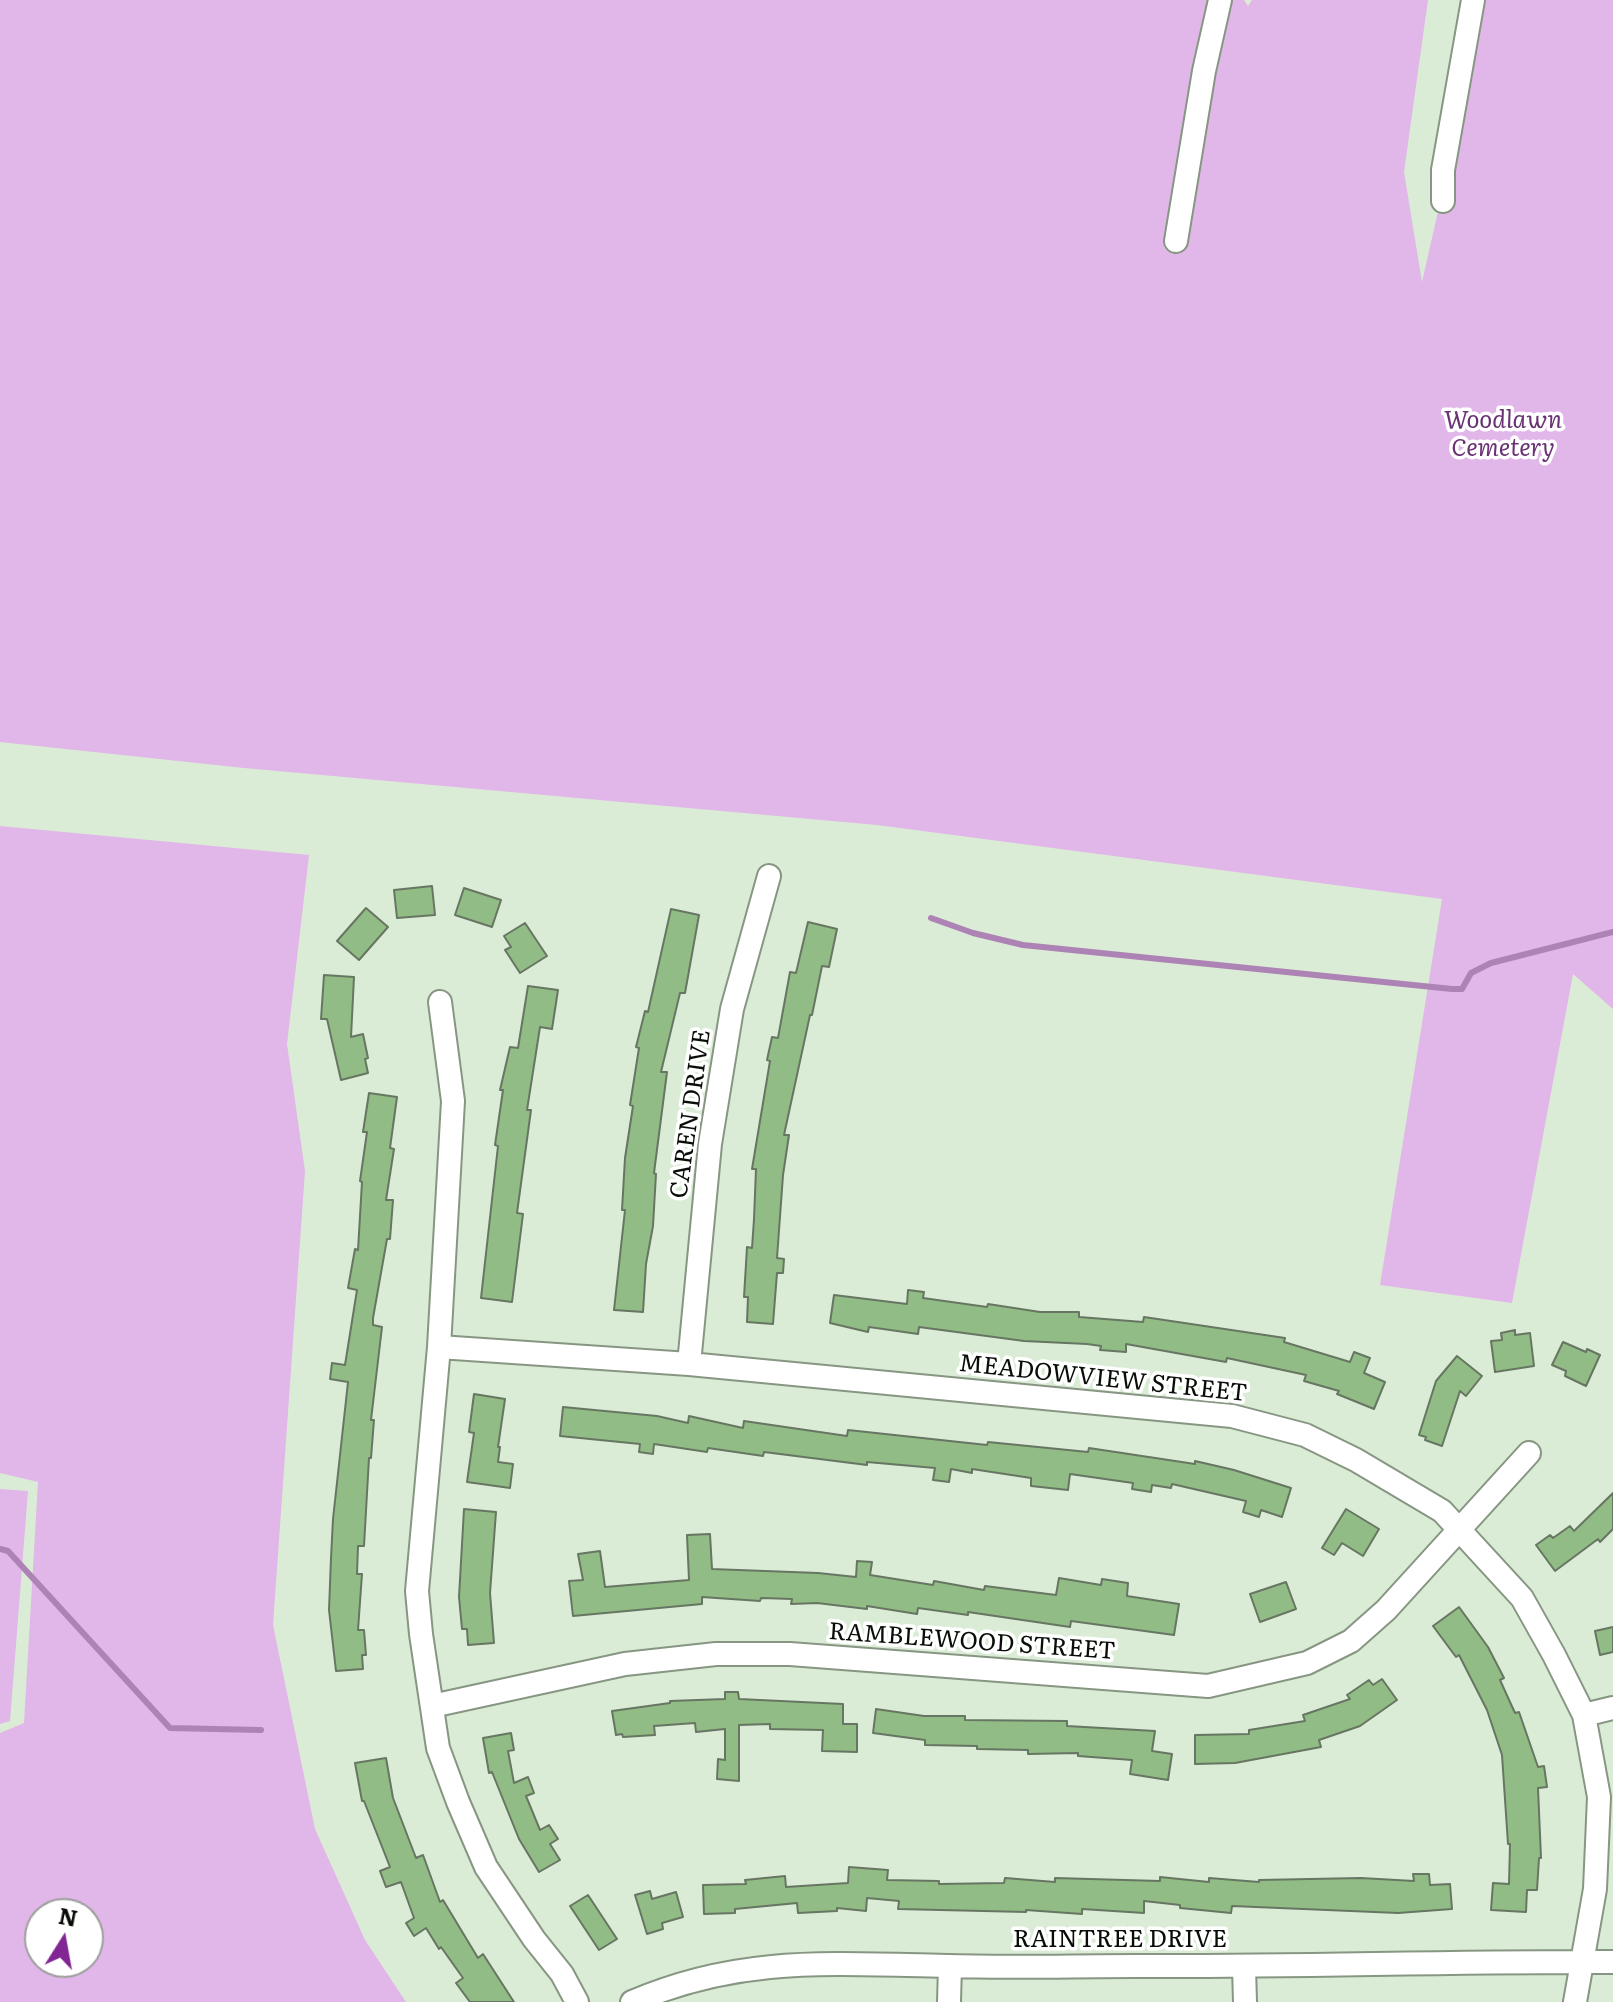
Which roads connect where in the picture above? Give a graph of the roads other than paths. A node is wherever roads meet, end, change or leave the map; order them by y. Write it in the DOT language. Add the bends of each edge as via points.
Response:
graph roads {
  1 [pos="1220,0"];
  2 [pos="1473,0"];
  3 [pos="1443,201"];
  4 [pos="1176,241"];
  5 [pos="769,876"];
  6 [pos="440,1002"];
  7 [pos="439,1347"];
  8 [pos="689,1364"];
  9 [pos="1529,1453"];
  10 [pos="1459,1531"];
  11 [pos="432,1706"];
  12 [pos="1613,1708"];
  13 [pos="1584,1715"];
  14 [pos="1583,1961"];
  15 [pos="1613,1962"];
  16 [pos="950,1966"];
  17 [pos="1244,1967"];
  18 [pos="577,2002"];
  19 [pos="632,2002"];
  20 [pos="949,2002"];
  21 [pos="1245,2002"];
  22 [pos="1575,2002"];
  1 -- 4 [label="street"];
  2 -- 3 [label="street" via="1443,170"];
  5 -- 8 [label="street, CAREN DRIVE" via="732,1009 712,1129"];
  6 -- 7 [label="street" via="453,1101"];
  7 -- 8 [label="street, MEADOWVIEW STREET"];
  7 -- 11 [label="street" via="417,1591"];
  8 -- 10 [label="street, MEADOWVIEW STREET" via="1232,1416 1305,1435 1356,1460 1442,1511"];
  9 -- 10 [label="street, RAMBLEWOOD STREET"];
  10 -- 11 [label="street, RAMBLEWOOD STREET" via="1351,1641 1307,1663 1208,1686 790,1654 716,1654 625,1664"];
  10 -- 13 [label="street, MEADOWVIEW STREET" via="1522,1598"];
  11 -- 18 [label="street" via="438,1748 486,1867"];
  12 -- 13 [label="street"];
  13 -- 14 [label="street, MEADOWVIEW STREET" via="1599,1797 1595,1889"];
  14 -- 15 [label="street, RAINTREE DRIVE"];
  14 -- 17 [label="street, RAINTREE DRIVE"];
  14 -- 22 [label="street, MEADOWVIEW STREET"];
  16 -- 17 [label="street, RAINTREE DRIVE"];
  16 -- 19 [label="street, RAINTREE DRIVE" via="773,1965 718,1973"];
  16 -- 20 [label="street"];
  17 -- 21 [label="street"];
}
